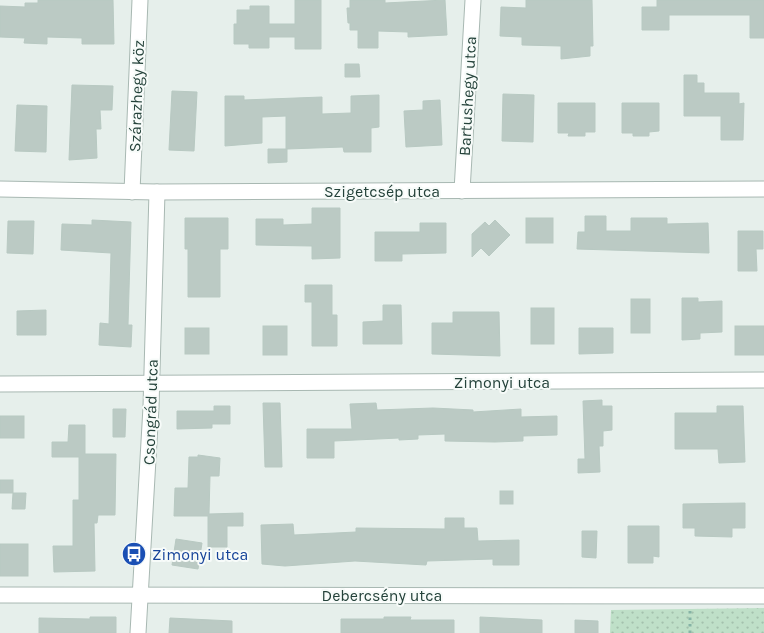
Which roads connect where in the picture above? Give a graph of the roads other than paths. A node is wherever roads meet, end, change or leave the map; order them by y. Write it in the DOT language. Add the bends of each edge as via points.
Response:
graph roads {
  1 [pos="140,0"];
  2 [pos="473,0"];
  3 [pos="0,189"];
  4 [pos="764,190"];
  5 [pos="462,191"];
  6 [pos="132,192"];
  7 [pos="157,192"];
  8 [pos="764,380"];
  9 [pos="151,383"];
  10 [pos="0,384"];
  11 [pos="141,594"];
  12 [pos="0,595"];
  13 [pos="764,596"];
  14 [pos="138,633"];
  1 -- 6 [label="street, Szárazhegy köz"];
  2 -- 5 [label="street, Bartushegy utca"];
  3 -- 6 [label="street, Szigetcsép utca"];
  4 -- 5 [label="street, Szigetcsép utca"];
  5 -- 7 [label="street, Szigetcsép utca"];
  6 -- 7 [label="street, Szigetcsép utca"];
  7 -- 9 [label="street, Csongrád utca"];
  8 -- 9 [label="street, Zimonyi utca"];
  9 -- 10 [label="street, Zimonyi utca"];
  9 -- 11 [label="street, Csongrád utca"];
  11 -- 12 [label="street, Debercsény utca"];
  11 -- 13 [label="street, Debercsény utca"];
  11 -- 14 [label="street, Csongrád utca"];
}
